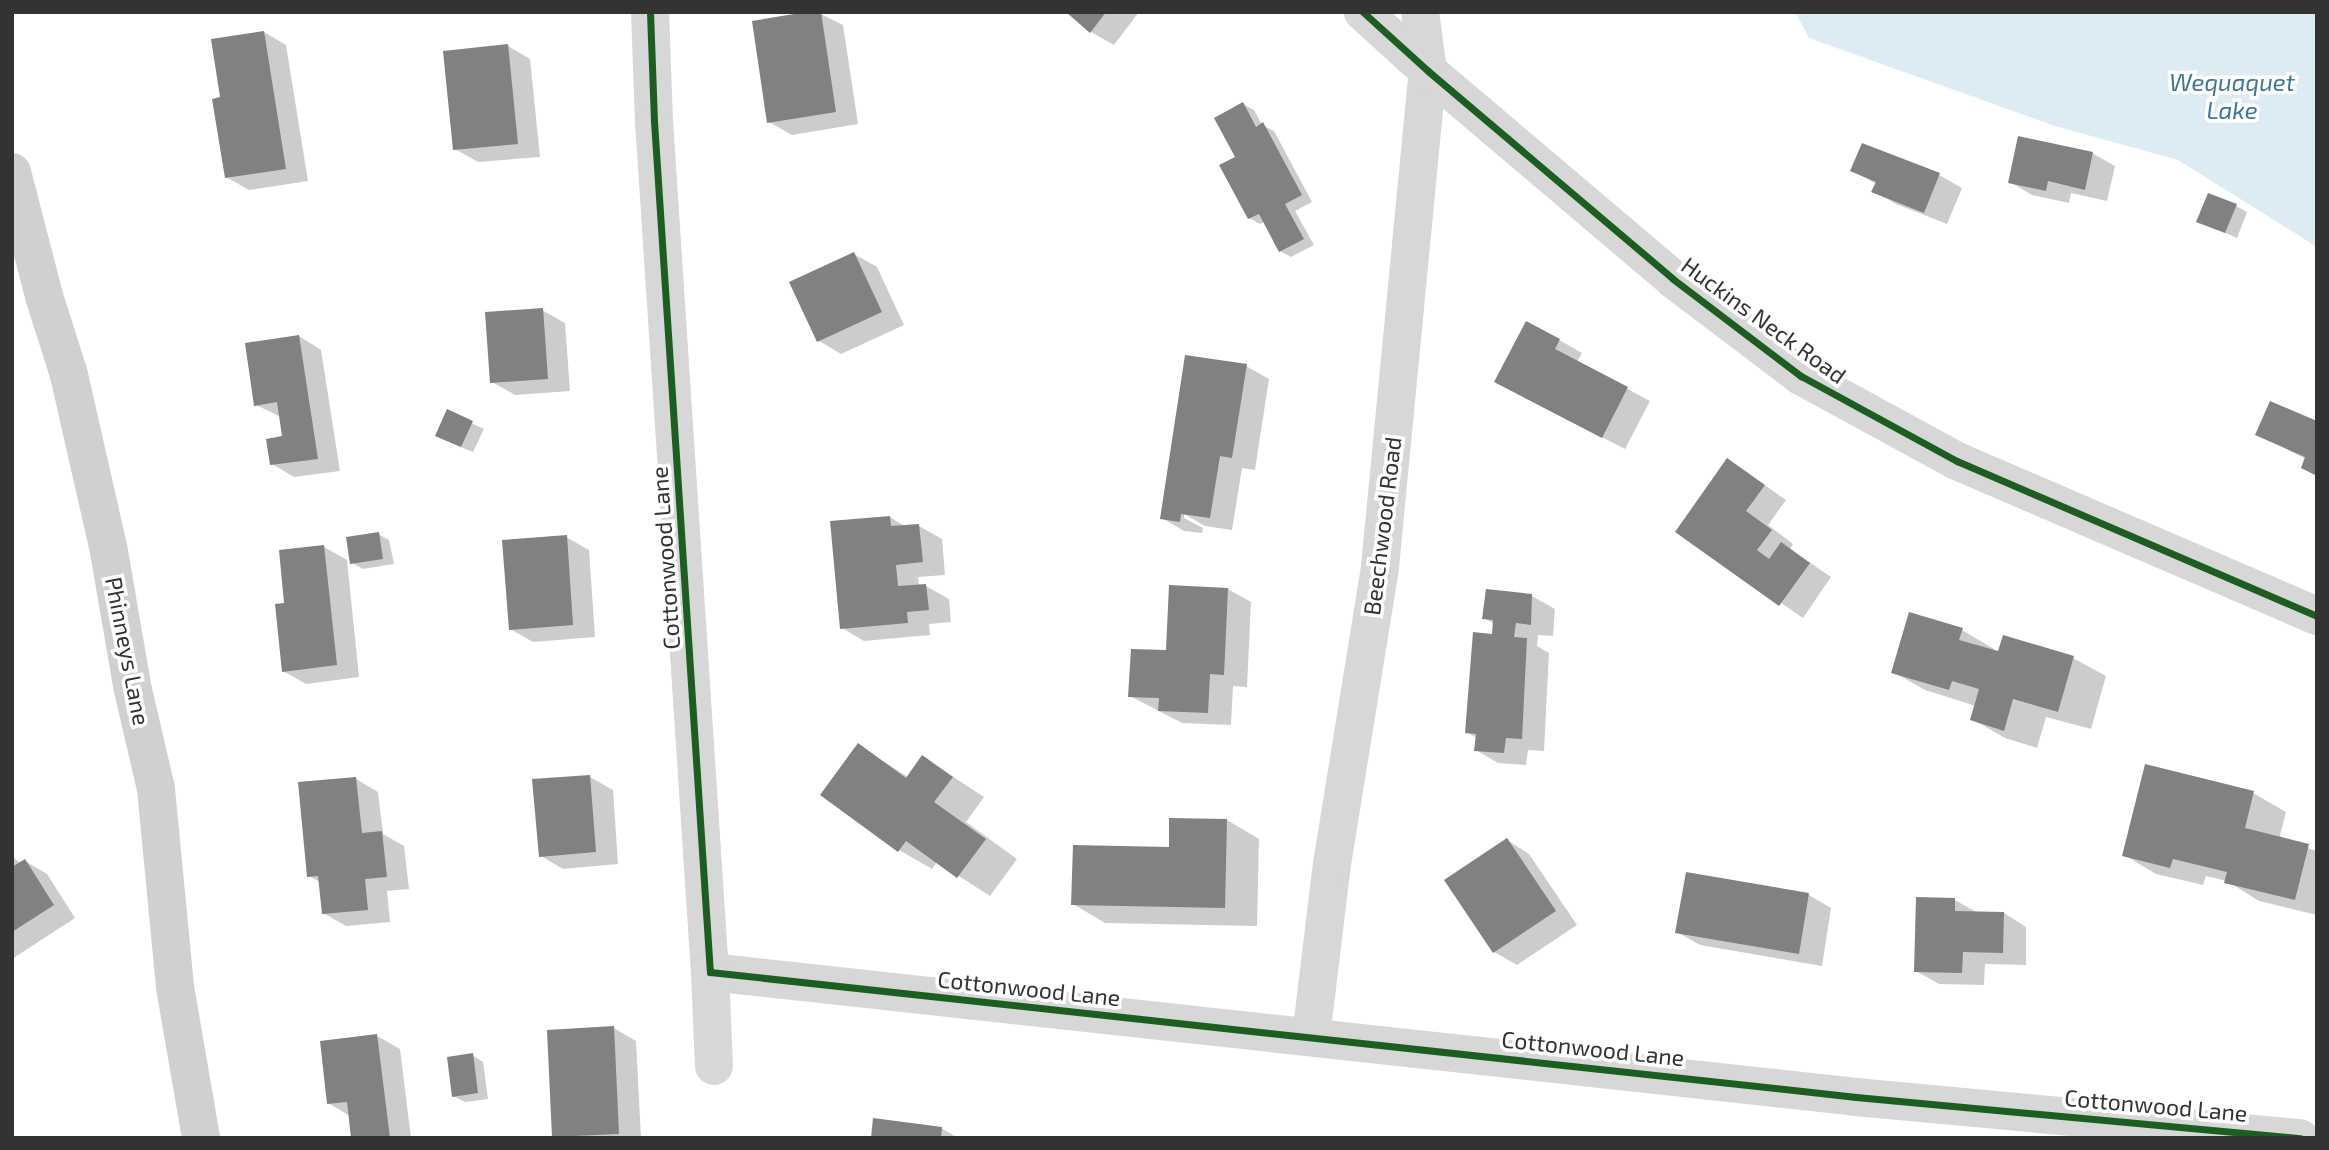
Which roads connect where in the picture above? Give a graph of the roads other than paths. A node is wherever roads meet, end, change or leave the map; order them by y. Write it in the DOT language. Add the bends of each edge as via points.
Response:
graph roads {
  1 [pos="650,12"];
  2 [pos="1363,12"];
  3 [pos="1420,12"];
  4 [pos="1427,71"];
  5 [pos="12,172"];
  6 [pos="2317,616"];
  7 [pos="710,972"];
  8 [pos="1311,1037"];
  9 [pos="714,1066"];
  10 [pos="201,1138"];
  11 [pos="2300,1138"];
  1 -- 7 [label="street, Cottonwood Lane"];
  2 -- 4 [label="street, Huckins Neck Road"];
  3 -- 4 [label="street, Beechwood Road"];
  4 -- 6 [label="street, Huckins Neck Road" via="1672,279 1801,376 1957,461"];
  4 -- 8 [label="street, Beechwood Road" via="1380,567 1332,864"];
  5 -- 10 [label="main road, Phinneys Lane" via="69,375 156,789 175,987"];
  7 -- 8 [label="street, Cottonwood Lane"];
  7 -- 9 [label="street, Cottonwood Lane"];
  8 -- 11 [label="street, Cottonwood Lane" via="1856,1097"];
}
